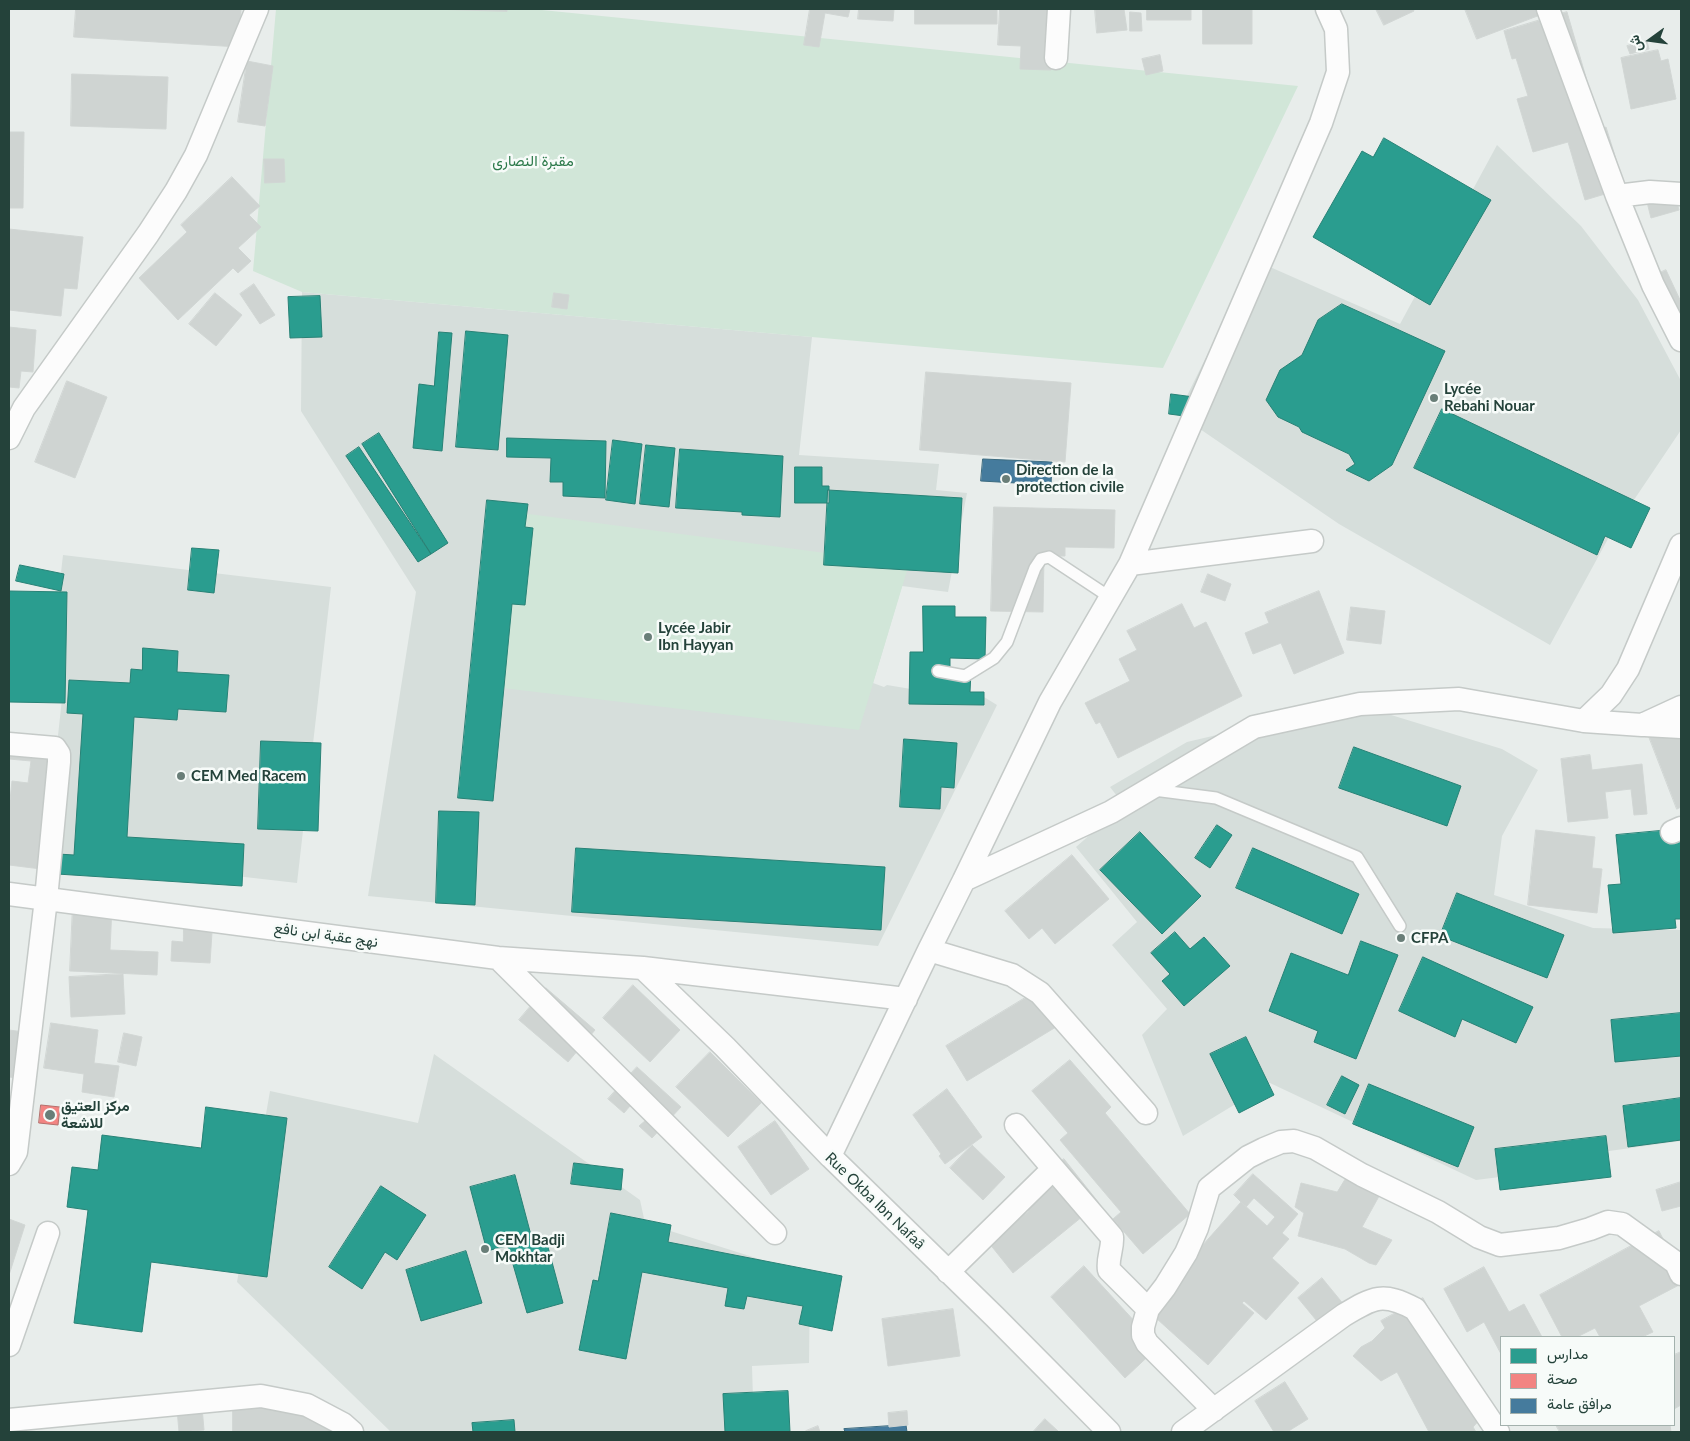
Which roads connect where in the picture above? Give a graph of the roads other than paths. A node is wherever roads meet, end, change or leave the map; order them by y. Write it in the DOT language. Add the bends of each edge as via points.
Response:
graph roads {
  1 [pos="257,9"];
  2 [pos="1059,9"];
  3 [pos="1327,9"];
  4 [pos="1548,9"];
  5 [pos="1056,58"];
  6 [pos="1681,194"];
  7 [pos="1617,196"];
  8 [pos="1681,340"];
  9 [pos="9,438"];
  10 [pos="1312,541"];
  11 [pos="1681,545"];
  12 [pos="1130,564"];
  13 [pos="1111,598"];
  14 [pos="938,671"];
  15 [pos="1681,707"];
  16 [pos="1584,721"];
  17 [pos="1642,725"];
  18 [pos="1681,727"];
  19 [pos="9,744"];
  20 [pos="1149,790"];
  21 [pos="964,880"];
  22 [pos="9,894"];
  23 [pos="46,898"];
  24 [pos="1400,926"];
  25 [pos="928,950"];
  26 [pos="498,958"];
  27 [pos="643,968"];
  28 [pos="906,1000"];
  29 [pos="1146,1113"];
  30 [pos="1016,1125"];
  31 [pos="830,1156"];
  32 [pos="9,1164"];
  33 [pos="1053,1169"];
  34 [pos="775,1232"];
  35 [pos="48,1233"];
  36 [pos="1679,1266"];
  37 [pos="948,1272"];
  38 [pos="1148,1309"];
  39 [pos="9,1345"];
  40 [pos="1214,1410"];
  41 [pos="9,1420"];
  42 [pos="352,1432"];
  43 [pos="1109,1432"];
  44 [pos="1183,1432"];
  45 [pos="1498,1432"];
  1 -- 9 [label="street" via="196,155 176,191 24,408"];
  2 -- 5 [label="street"];
  3 -- 12 [label="street" via="1336,29 1338,72 1321,123"];
  4 -- 7 [label="street"];
  6 -- 7 [label="street" via="1650,192"];
  7 -- 8 [label="street" via="1653,285"];
  10 -- 12 [label="street"];
  11 -- 16 [label="street" via="1628,668 1611,695"];
  12 -- 13 [label="street"];
  13 -- 14 [label="lane" via="1048,556 1040,559 1007,642 994,658 965,676"];
  13 -- 21 [label="street" via="1050,702"];
  15 -- 17 [label="street"];
  16 -- 17 [label="street"];
  16 -- 20 [label="street" via="1459,699 1360,704 1254,727"];
  17 -- 18 [label="street"];
  19 -- 23 [label="street" via="55,748 59,754"];
  20 -- 21 [label="street" via="1111,812"];
  20 -- 24 [label="lane" via="1216,798 1358,856"];
  21 -- 25 [label="street"];
  22 -- 23 [label="street, نهج عقبة ابن نافع"];
  23 -- 26 [label="street, نهج عقبة ابن نافع"];
  23 -- 32 [label="street" via="16,1152"];
  25 -- 28 [label="street"];
  25 -- 29 [label="street" via="1012,975 1040,993"];
  26 -- 27 [label="street, نهج عقبة ابن نافع"];
  26 -- 34 [label="street"];
  27 -- 28 [label="street, نهج عقبة ابن نافع"];
  27 -- 31 [label="street, Rue Okba Ibn Nafaâ"];
  28 -- 31 [label="street"];
  30 -- 33 [label="street"];
  31 -- 37 [label="street, Rue Okba Ibn Nafaâ"];
  33 -- 37 [label="street"];
  33 -- 38 [label="street" via="1112,1237 1109,1270"];
  35 -- 39 [label="street"];
  36 -- 38 [label="street" via="1622,1224 1614,1222 1559,1238 1500,1245 1479,1237 1315,1148 1294,1141 1280,1142 1248,1157 1209,1188 1186,1253"];
  37 -- 43 [label="street, Rue Okba Ibn Nafaâ"];
  38 -- 40 [label="street" via="1143,1327 1147,1343"];
  40 -- 44 [label="street"];
  40 -- 45 [label="street" via="1344,1315 1379,1298 1398,1300 1415,1309"];
  41 -- 42 [label="street" via="261,1396 307,1405 344,1424"];
}
